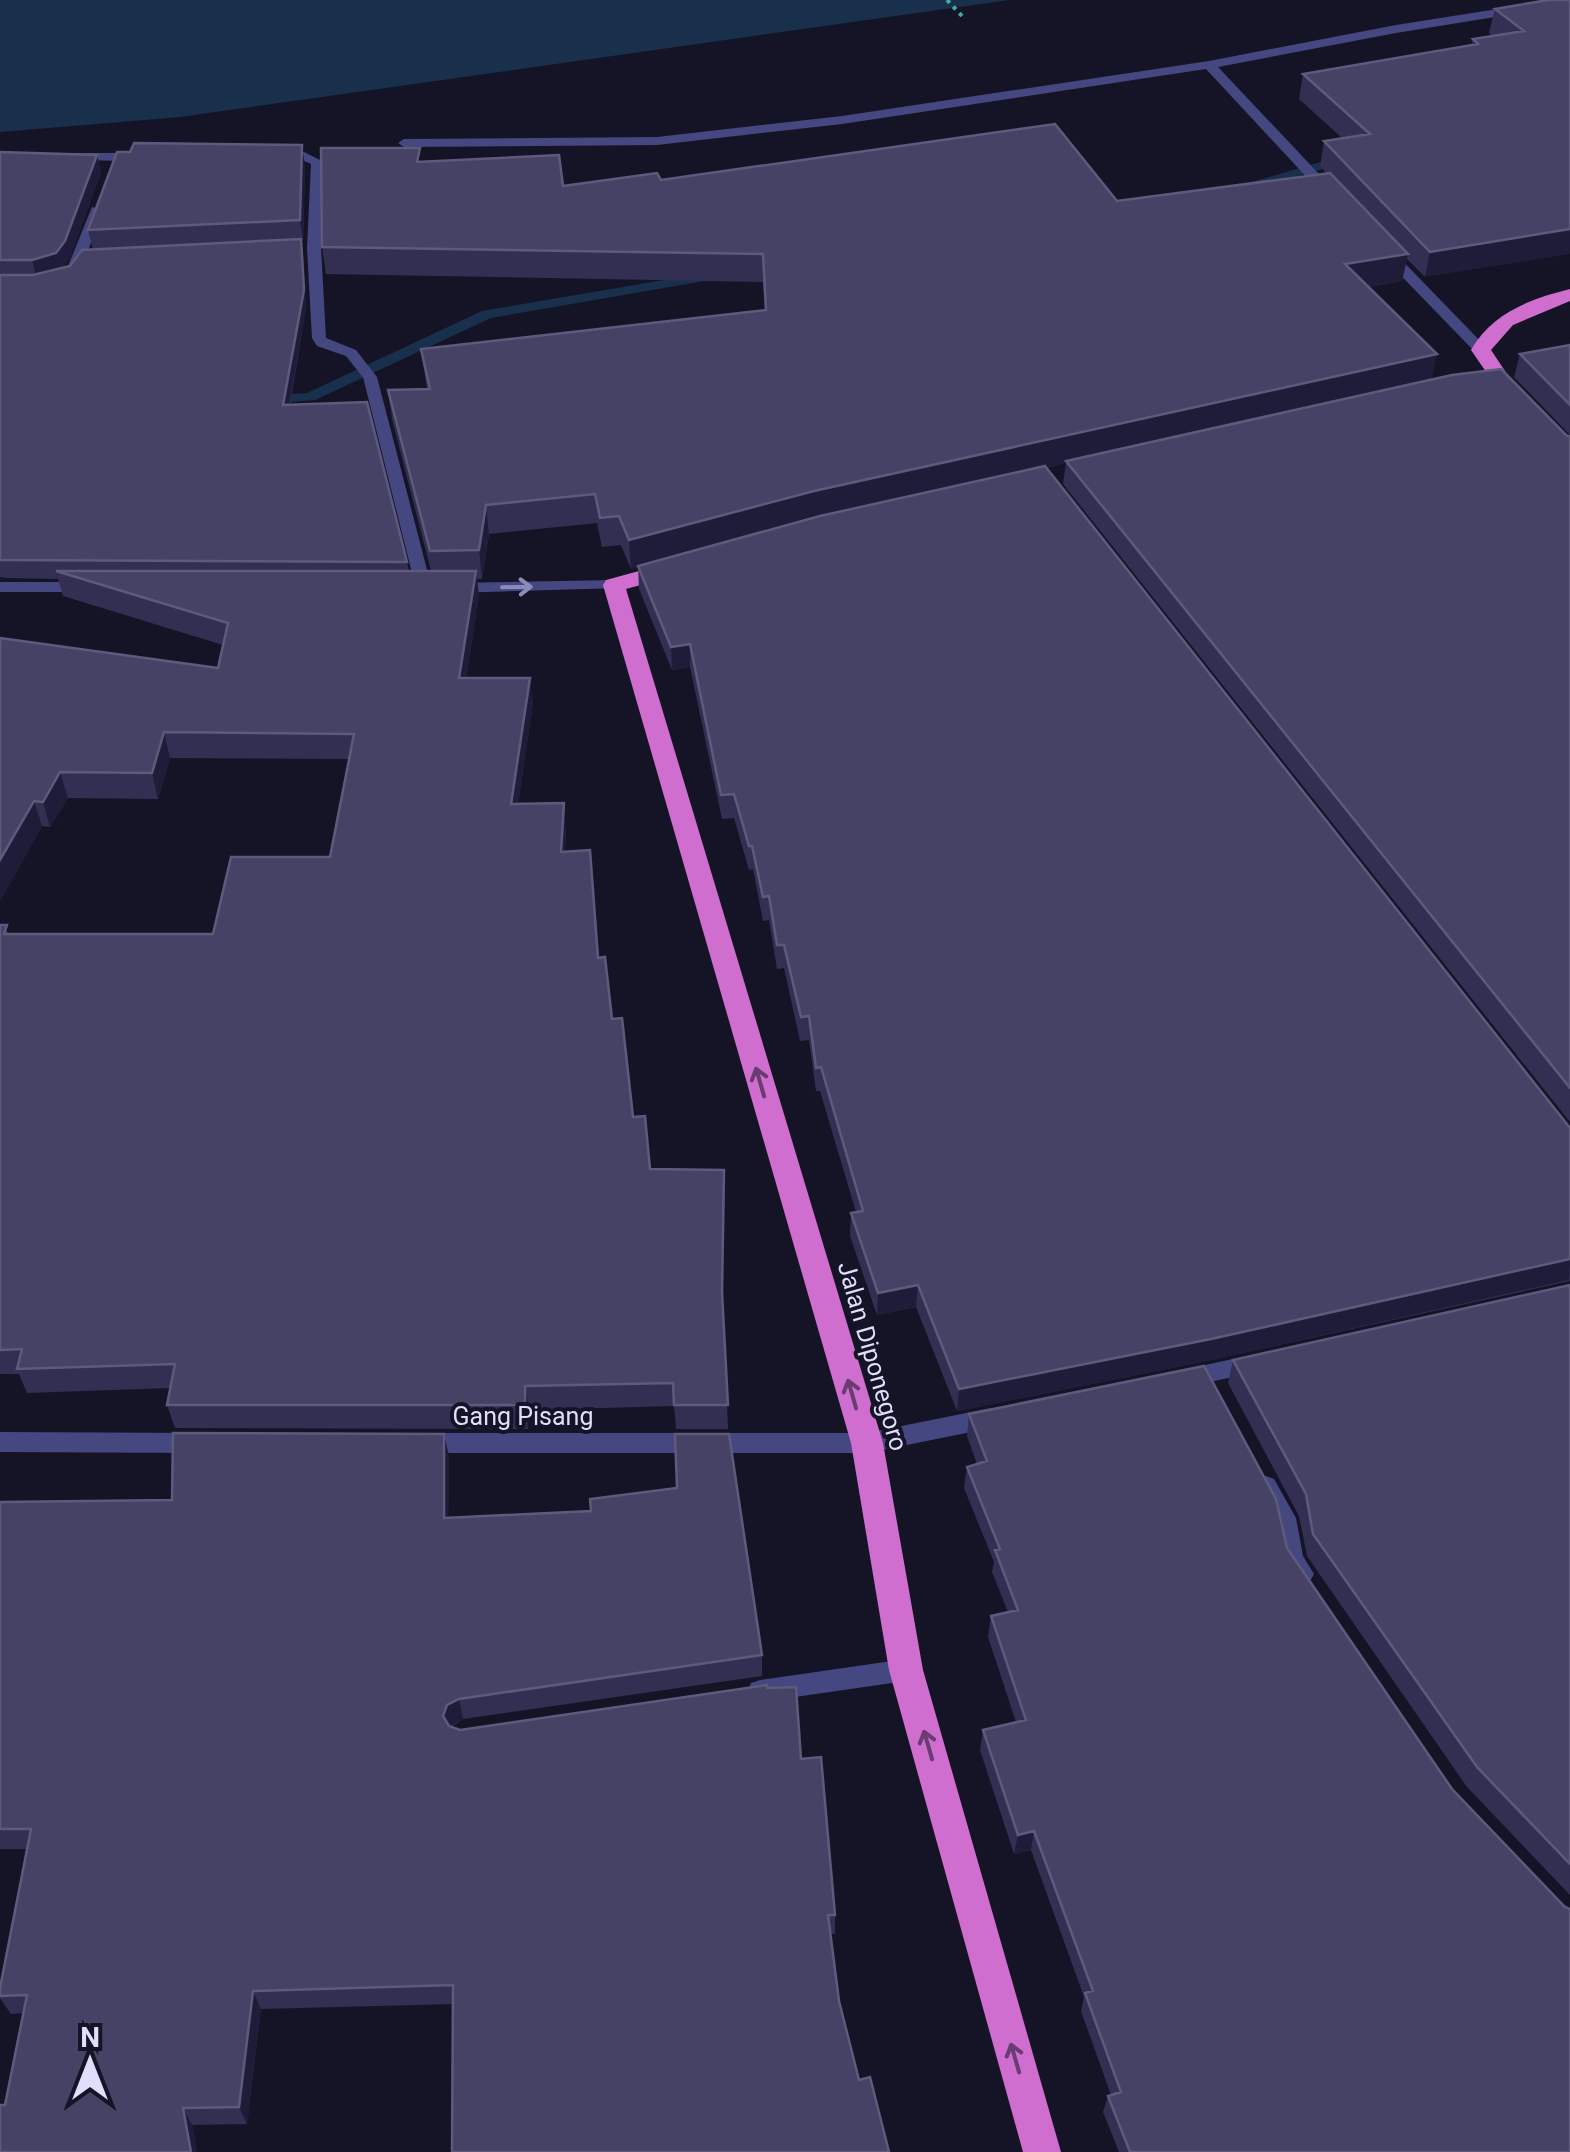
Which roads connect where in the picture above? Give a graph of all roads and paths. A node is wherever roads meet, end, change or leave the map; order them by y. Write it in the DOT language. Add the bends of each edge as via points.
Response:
graph roads {
  1 [pos="947,0"];
  2 [pos="1570,1"];
  3 [pos="962,16"];
  4 [pos="1210,65"];
  5 [pos="404,143"];
  6 [pos="266,156"];
  7 [pos="58,157"];
  8 [pos="153,157"];
  9 [pos="116,158"];
  10 [pos="110,175"];
  11 [pos="104,192"];
  12 [pos="1340,204"];
  13 [pos="1378,244"];
  14 [pos="98,259"];
  15 [pos="80,260"];
  16 [pos="53,281"];
  17 [pos="1570,295"];
  18 [pos="1481,350"];
  19 [pos="1570,452"];
  20 [pos="687,565"];
  21 [pos="614,585"];
  22 [pos="0,587"];
  23 [pos="116,587"];
  24 [pos="405,588"];
  25 [pos="424,589"];
  26 [pos="1283,1357"];
  27 [pos="1150,1386"];
  28 [pos="1018,1413"];
  29 [pos="0,1442"];
  30 [pos="217,1443"];
  31 [pos="394,1443"];
  32 [pos="866,1444"];
  33 [pos="1258,1470"];
  34 [pos="1314,1591"];
  35 [pos="906,1670"];
  36 [pos="733,1694"];
  37 [pos="1042,2152"];
  1 -- 3 [label="path"];
  2 -- 4 [label="street"];
  4 -- 5 [label="street" via="657,142"];
  4 -- 12 [label="street"];
  6 -- 25 [label="street" via="318,162 308,248 319,338 351,353 366,370"];
  7 -- 9 [label="street"];
  8 -- 9 [label="street"];
  9 -- 10 [label="street"];
  11 -- 15 [label="street"];
  13 -- 18 [label="street"];
  14 -- 15 [label="street"];
  15 -- 16 [label="street" via="68,277"];
  17 -- 18 [label="highway" via="1543,302 1487,335"];
  18 -- 19 [label="highway" via="1493,382"];
  20 -- 21 [label="highway"];
  25 -- 21 [label="street, one-way"];
  32 -- 21 [label="highway, Jalan Diponegoro, one-way"];
  22 -- 23 [label="street"];
  24 -- 25 [label="street"];
  26 -- 27 [label="street" via="1211,1382"];
  28 -- 32 [label="street, Gang Pisang"];
  29 -- 30 [label="street"];
  31 -- 32 [label="street, Gang Pisang"];
  32 -- 35 [label="highway, Jalan Diponegoro"];
  33 -- 34 [label="street" via="1284,1518 1292,1560"];
  35 -- 36 [label="street"];
  37 -- 35 [label="highway, Jalan Diponegoro, one-way"];
}
